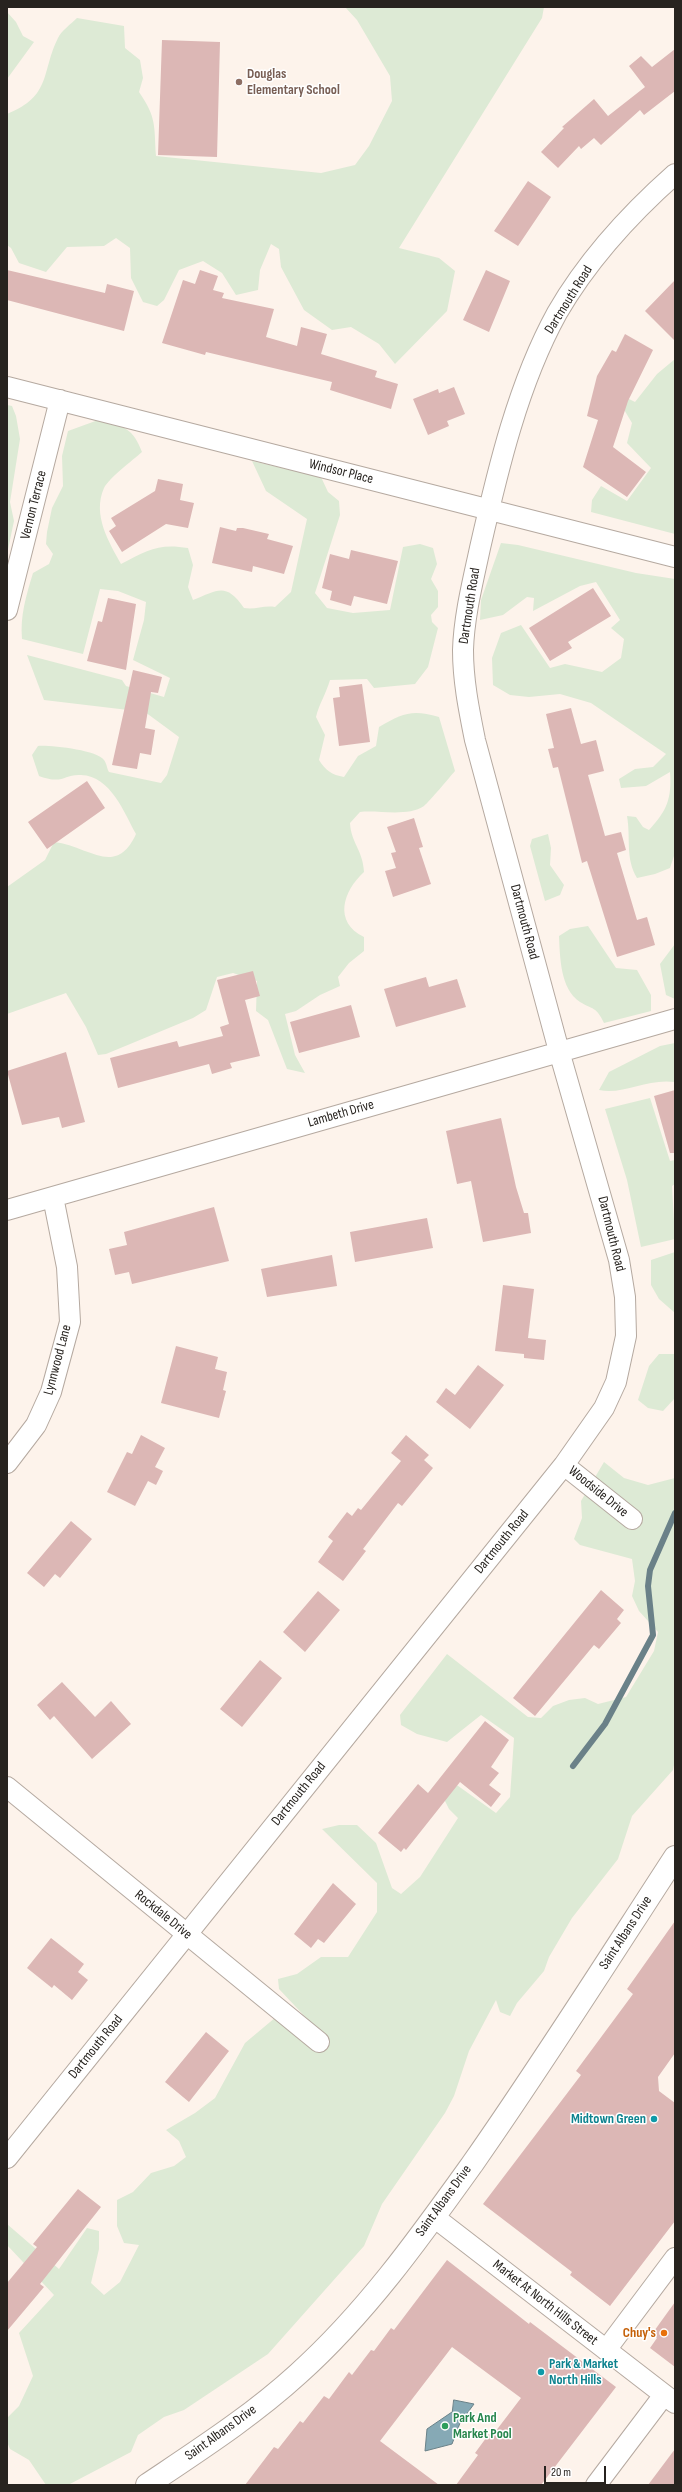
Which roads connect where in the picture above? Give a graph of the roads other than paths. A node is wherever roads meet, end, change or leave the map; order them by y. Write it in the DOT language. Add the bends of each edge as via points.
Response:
graph roads {
  1 [pos="675,174"];
  2 [pos="7,387"];
  3 [pos="60,400"];
  4 [pos="489,510"];
  5 [pos="675,557"];
  6 [pos="7,610"];
  7 [pos="675,1019"];
  8 [pos="559,1051"];
  9 [pos="52,1197"];
  10 [pos="7,1210"];
  11 [pos="7,1463"];
  12 [pos="564,1465"];
  13 [pos="632,1519"];
  14 [pos="7,1788"];
  15 [pos="675,1857"];
  16 [pos="186,1934"];
  17 [pos="319,2042"];
  18 [pos="7,2158"];
  19 [pos="434,2217"];
  20 [pos="675,2258"];
  21 [pos="606,2350"];
  22 [pos="669,2399"];
  23 [pos="147,2485"];
  24 [pos="596,2485"];
  1 -- 4 [label="street, Dartmouth Road" via="590,264 558,312 522,396"];
  2 -- 3 [label="street, Windsor Place"];
  3 -- 4 [label="street, Windsor Place"];
  3 -- 6 [label="street, Vernon Terrace"];
  4 -- 5 [label="street, Windsor Place"];
  4 -- 8 [label="street, Dartmouth Road" via="468,608 463,649 465,689 475,740"];
  7 -- 8 [label="street, Lambeth Drive"];
  8 -- 9 [label="street, Lambeth Drive"];
  8 -- 12 [label="street, Dartmouth Road" via="619,1260 626,1318 624,1352 616,1382 604,1408"];
  9 -- 10 [label="street, Lambeth Drive"];
  9 -- 11 [label="street, Lynnwood Lane" via="68,1267 70,1322 52,1392 36,1425"];
  12 -- 13 [label="street, Woodside Drive"];
  12 -- 16 [label="street, Dartmouth Road"];
  14 -- 16 [label="street, Rockdale Drive"];
  15 -- 19 [label="street, Saint Albans Drive" via="539,2069"];
  16 -- 17 [label="street, Rockdale Drive"];
  16 -- 18 [label="street, Dartmouth Road"];
  19 -- 21 [label="street, Market At North Hills Street"];
  19 -- 23 [label="street, Saint Albans Drive" via="353,2319 298,2374 223,2434"];
  20 -- 21 [label="street"];
  21 -- 22 [label="street, Market At North Hills Street"];
  22 -- 24 [label="street"];
}
